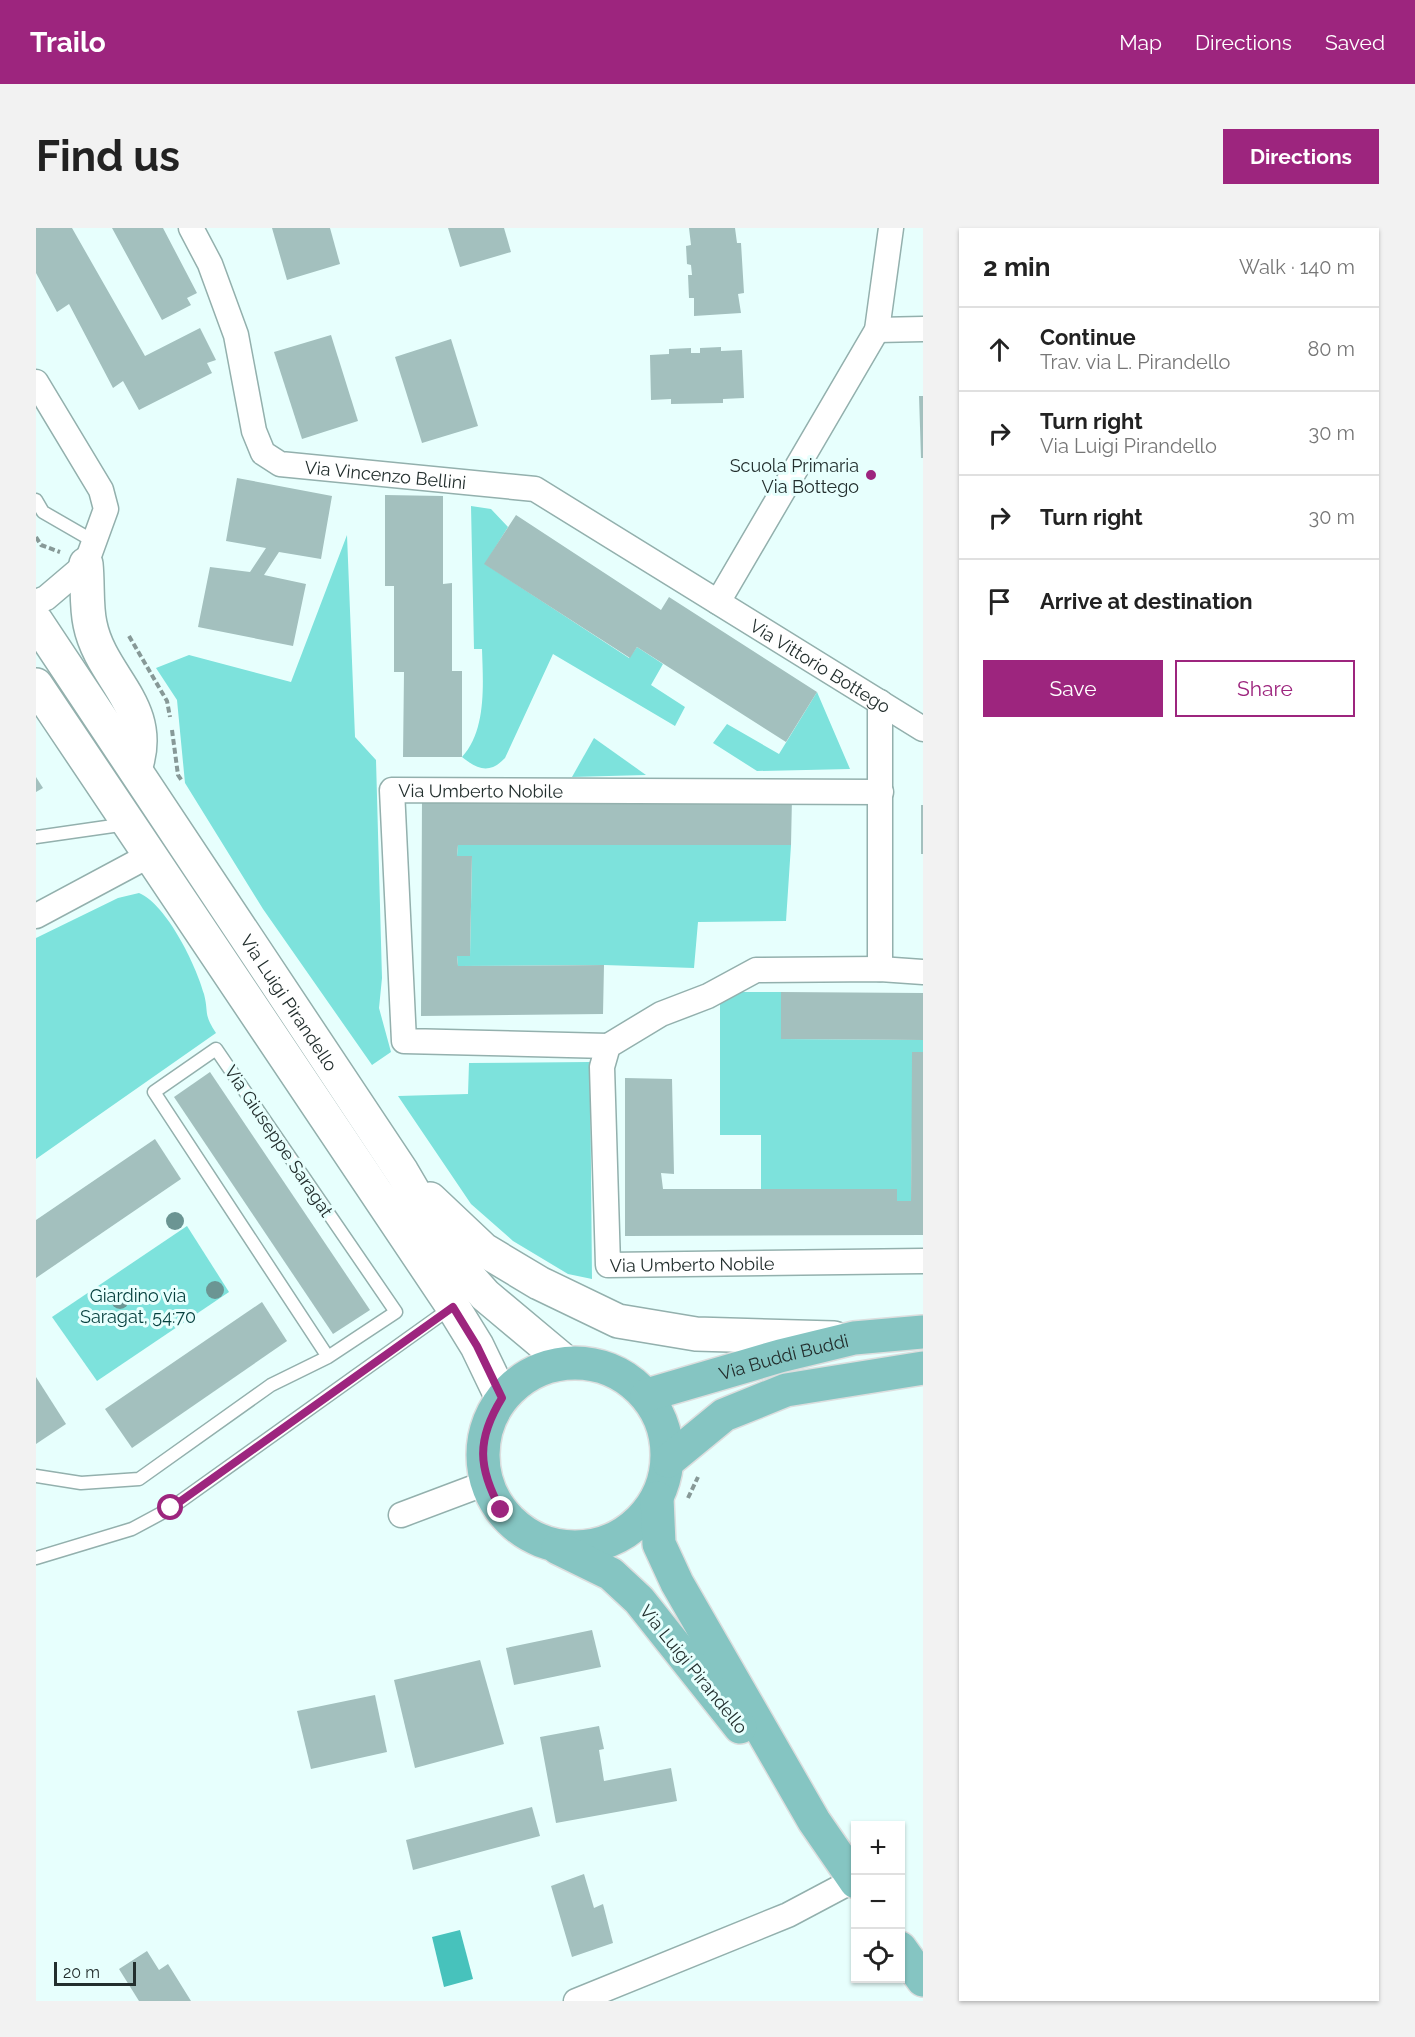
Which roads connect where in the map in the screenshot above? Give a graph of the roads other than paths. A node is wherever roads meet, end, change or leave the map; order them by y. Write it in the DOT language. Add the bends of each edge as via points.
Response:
graph roads {
  1 [pos="191,228"];
  2 [pos="891,228"];
  3 [pos="923,329"];
  4 [pos="877,330"];
  5 [pos="36,382"];
  6 [pos="36,500"];
  7 [pos="90,553"];
  8 [pos="36,602"];
  9 [pos="718,602"];
  10 [pos="36,621"];
  11 [pos="36,685"];
  12 [pos="880,702"];
  13 [pos="923,729"];
  14 [pos="135,769"];
  15 [pos="881,792"];
  16 [pos="129,824"];
  17 [pos="36,837"];
  18 [pos="150,855"];
  19 [pos="36,916"];
  20 [pos="880,969"];
  21 [pos="923,972"];
  22 [pos="608,1046"];
  23 [pos="402,1172"];
  24 [pos="923,1261"];
  25 [pos="453,1307"];
  26 [pos="923,1332"];
  27 [pos="854,1338"];
  28 [pos="328,1357"];
  29 [pos="565,1362"];
  30 [pos="923,1368"];
  31 [pos="647,1395"];
  32 [pos="502,1398"];
  33 [pos="668,1461"];
  34 [pos="36,1476"];
  35 [pos="486,1483"];
  36 [pos="671,1501"];
  37 [pos="401,1515"];
  38 [pos="551,1544"];
  39 [pos="36,1558"];
  40 [pos="814,1821"];
  41 [pos="851,1875"];
  42 [pos="851,1883"];
  43 [pos="905,1955"];
  44 [pos="923,1980"];
  45 [pos="576,2001"];
  1 -- 9 [label="street, Via Vincenzo Bellini" via="210,264 236,335 254,431 263,453 280,464 535,489"];
  2 -- 4 [label="street"];
  3 -- 4 [label="street"];
  4 -- 9 [label="street"];
  5 -- 7 [label="street" via="101,490 106,508"];
  6 -- 7 [label="lane" via="43,512"];
  7 -- 8 [label="street" via="46,598"];
  7 -- 14 [label="main road" via="90,625 140,725"];
  9 -- 12 [label="street, Via Vittorio Bottego"];
  10 -- 14 [label="main road, Via Luigi Pirandello"];
  11 -- 16 [label="main road, Via Luigi Pirandello"];
  12 -- 13 [label="street, Via Vittorio Bottego"];
  12 -- 15 [label="street"];
  14 -- 23 [label="main road, Via Luigi Pirandello"];
  15 -- 20 [label="street"];
  15 -- 22 [label="street, Via Umberto Nobile" via="392,790 404,1041"];
  16 -- 17 [label="lane"];
  16 -- 18 [label="main road, Via Luigi Pirandello"];
  18 -- 19 [label="street"];
  18 -- 25 [label="main road, Via Luigi Pirandello"];
  20 -- 21 [label="street"];
  20 -- 22 [label="street" via="756,970 708,996 661,1014"];
  22 -- 24 [label="street, Via Umberto Nobile" via="602,1067 608,1265"];
  23 -- 27 [label="main road" via="484,1250 539,1283 618,1321 696,1334"];
  23 -- 29 [label="main road, Via Luigi Pirandello" via="453,1259 485,1295"];
  25 -- 32 [label="main road, Via Luigi Pirandello"];
  25 -- 39 [label="lane" via="171,1508 132,1529"];
  26 -- 27 [label="main road, Via Buddi Buddi"];
  27 -- 31 [label="main road, Via Buddi Buddi"];
  28 -- 28 [label="lane, Via Giuseppe Saragat" via="396,1312 216,1049 154,1092"];
  28 -- 34 [label="lane, Via Giuseppe Saragat" via="271,1385 139,1479 81,1483"];
  29 -- 31 [label="main road" via="595,1364 624,1376"];
  29 -- 32 [label="main road" via="519,1381"];
  30 -- 33 [label="main road, Via Buddi Buddi" via="786,1390 724,1415"];
  31 -- 33 [label="main road" via="664,1426"];
  32 -- 35 [label="main road" via="490,1417 484,1439"];
  33 -- 36 [label="main road"];
  35 -- 37 [label="street"];
  35 -- 38 [label="main road" via="501,1510 523,1531"];
  36 -- 38 [label="main road" via="600,1544"];
  36 -- 40 [label="main road, Via Luigi Pirandello" via="659,1544 677,1583"];
  38 -- 40 [label="main road, Via Luigi Pirandello" via="611,1574 644,1605"];
  40 -- 41 [label="main road, Via Luigi Pirandello"];
  42 -- 45 [label="street" via="788,1914"];
  43 -- 44 [label="main road"];
}
